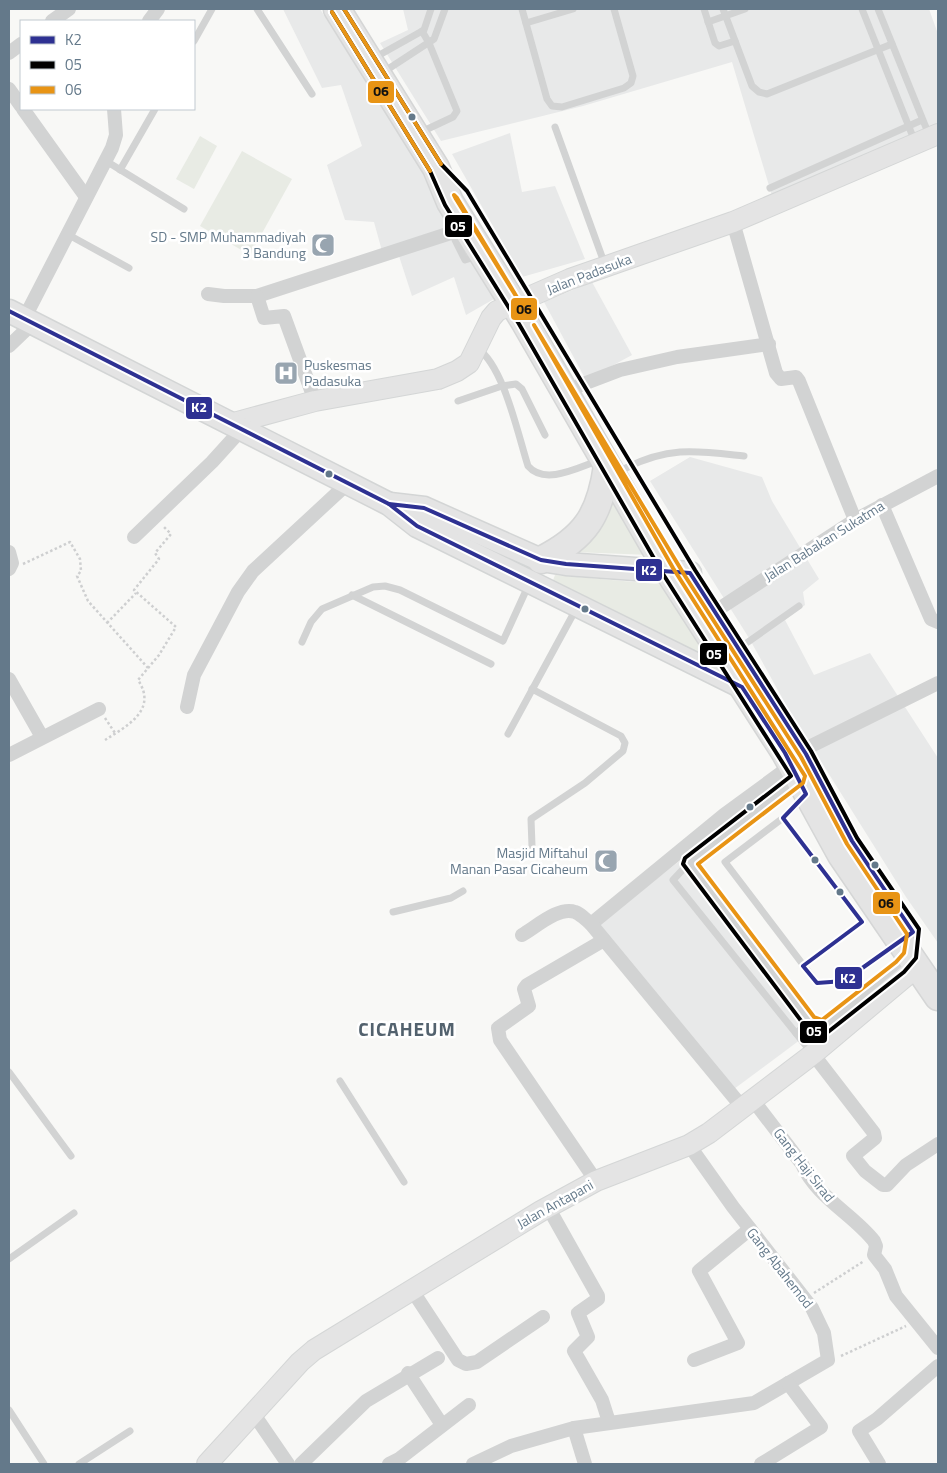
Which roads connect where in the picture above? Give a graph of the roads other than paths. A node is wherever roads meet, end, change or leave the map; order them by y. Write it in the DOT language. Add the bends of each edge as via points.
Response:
graph roads {
  1 [pos="69,9"];
  2 [pos="157,9"];
  3 [pos="212,9"];
  4 [pos="257,9"];
  5 [pos="336,9"];
  6 [pos="431,9"];
  7 [pos="446,9"];
  8 [pos="522,9"];
  9 [pos="574,9"];
  10 [pos="614,9"];
  11 [pos="704,9"];
  12 [pos="745,9"];
  13 [pos="862,9"];
  14 [pos="878,9"];
  15 [pos="724,12"];
  16 [pos="53,20"];
  17 [pos="150,20"];
  18 [pos="708,22"];
  19 [pos="526,23"];
  20 [pos="422,31"];
  21 [pos="195,39"];
  22 [pos="735,41"];
  23 [pos="429,43"];
  24 [pos="892,44"];
  25 [pos="20,45"];
  26 [pos="878,49"];
  27 [pos="9,53"];
  28 [pos="374,68"];
  29 [pos="9,89"];
  30 [pos="312,94"];
  31 [pos="20,105"];
  32 [pos="23,110"];
  33 [pos="114,110"];
  34 [pos="154,110"];
  35 [pos="555,127"];
  36 [pos="922,133"];
  37 [pos="415,135"];
  38 [pos="106,160"];
  39 [pos="436,168"];
  40 [pos="120,170"];
  41 [pos="770,188"];
  42 [pos="86,197"];
  43 [pos="184,209"];
  44 [pos="734,222"];
  45 [pos="67,234"];
  46 [pos="473,238"];
  47 [pos="606,266"];
  48 [pos="129,268"];
  49 [pos="208,294"];
  50 [pos="257,296"];
  51 [pos="519,301"];
  52 [pos="22,318"];
  53 [pos="769,344"];
  54 [pos="9,346"];
  55 [pos="477,347"];
  56 [pos="502,386"];
  57 [pos="578,386"];
  58 [pos="458,401"];
  59 [pos="316,402"];
  60 [pos="236,427"];
  61 [pos="545,434"];
  62 [pos="744,456"];
  63 [pos="612,464"];
  64 [pos="938,476"];
  65 [pos="347,484"];
  66 [pos="882,504"];
  67 [pos="855,520"];
  68 [pos="134,537"];
  69 [pos="9,552"];
  70 [pos="15,567"];
  71 [pos="536,570"];
  72 [pos="679,572"];
  73 [pos="352,595"];
  74 [pos="578,604"];
  75 [pos="799,606"];
  76 [pos="714,612"];
  77 [pos="938,622"];
  78 [pos="302,642"];
  79 [pos="738,649"];
  80 [pos="491,664"];
  81 [pos="10,682"];
  82 [pos="938,683"];
  83 [pos="742,687"];
  84 [pos="532,689"];
  85 [pos="187,707"];
  86 [pos="99,709"];
  87 [pos="508,734"];
  88 [pos="42,737"];
  89 [pos="9,755"];
  90 [pos="800,772"];
  91 [pos="783,818"];
  92 [pos="532,846"];
  93 [pos="689,863"];
  94 [pos="463,891"];
  95 [pos="393,912"];
  96 [pos="591,924"];
  97 [pos="522,935"];
  98 [pos="604,940"];
  99 [pos="916,953"];
  100 [pos="803,966"];
  101 [pos="938,998"];
  102 [pos="810,1022"];
  103 [pos="796,1033"];
  104 [pos="813,1054"];
  105 [pos="9,1072"];
  106 [pos="340,1080"];
  107 [pos="747,1104"];
  108 [pos="938,1144"];
  109 [pos="689,1145"];
  110 [pos="71,1156"];
  111 [pos="596,1181"];
  112 [pos="404,1182"];
  113 [pos="548,1207"];
  114 [pos="74,1213"];
  115 [pos="750,1229"];
  116 [pos="9,1259"];
  117 [pos="412,1290"];
  118 [pos="544,1317"];
  119 [pos="938,1348"];
  120 [pos="438,1358"];
  121 [pos="694,1360"];
  122 [pos="938,1366"];
  123 [pos="408,1373"];
  124 [pos="788,1382"];
  125 [pos="468,1405"];
  126 [pos="9,1410"];
  127 [pos="253,1413"];
  128 [pos="609,1422"];
  129 [pos="442,1425"];
  130 [pos="574,1428"];
  131 [pos="130,1431"];
  132 [pos="44,1464"];
  133 [pos="79,1464"];
  134 [pos="208,1464"];
  135 [pos="288,1464"];
  136 [pos="300,1464"];
  137 [pos="389,1464"];
  138 [pos="474,1464"];
  139 [pos="585,1464"];
  140 [pos="761,1464"];
  141 [pos="879,1464"];
  1 -- 16 [label="street"];
  2 -- 17 [label="street"];
  3 -- 21 [label="lane"];
  4 -- 30 [label="lane"];
  5 -- 28 [label="highway"];
  6 -- 20 [label="lane"];
  7 -- 23 [label="lane" via="434,39"];
  8 -- 19 [label="lane"];
  9 -- 19 [label="lane"];
  10 -- 19 [label="lane" via="633,76 631,83 562,107 552,106 547,99"];
  11 -- 18 [label="lane"];
  12 -- 15 [label="lane"];
  13 -- 26 [label="lane"];
  14 -- 24 [label="lane"];
  15 -- 18 [label="lane"];
  15 -- 22 [label="lane"];
  18 -- 22 [label="lane" via="719,46"];
  20 -- 23 [label="lane"];
  20 -- 28 [label="lane"];
  22 -- 26 [label="lane" via="752,86 767,94"];
  23 -- 28 [label="lane"];
  23 -- 37 [label="lane" via="457,111 453,117"];
  24 -- 26 [label="lane"];
  24 -- 36 [label="lane"];
  25 -- 27 [label="street"];
  26 -- 36 [label="lane"];
  28 -- 37 [label="highway"];
  29 -- 31 [label="street"];
  32 -- 42 [label="street"];
  33 -- 38 [label="street" via="116,135"];
  34 -- 40 [label="lane"];
  35 -- 47 [label="lane"];
  36 -- 41 [label="lane" via="896,134"];
  36 -- 44 [label="street, Jalan Padasuka"];
  37 -- 39 [label="highway"];
  38 -- 40 [label="lane"];
  38 -- 42 [label="street"];
  39 -- 46 [label="highway" via="450,202"];
  39 -- 51 [label="highway" via="462,194"];
  40 -- 43 [label="lane"];
  42 -- 45 [label="street"];
  44 -- 47 [label="street, Jalan Padasuka"];
  44 -- 53 [label="street" via="752,294"];
  45 -- 48 [label="lane"];
  45 -- 52 [label="street"];
  46 -- 50 [label="street"];
  46 -- 51 [label="highway"];
  47 -- 51 [label="street, Jalan Padasuka"];
  49 -- 50 [label="street"];
  50 -- 59 [label="street" via="264,318 284,316"];
  51 -- 55 [label="street, Jalan Padasuka" via="497,311"];
  51 -- 57 [label="highway"];
  51 -- 63 [label="highway"];
  52 -- 54 [label="street"];
  52 -- 60 [label="main road"];
  53 -- 57 [label="street" via="677,357 620,370"];
  53 -- 67 [label="street" via="777,376 781,379 796,377 799,382"];
  55 -- 56 [label="lane" via="492,361"];
  55 -- 59 [label="street, Jalan Padasuka" via="469,363 438,379"];
  56 -- 58 [label="lane"];
  56 -- 61 [label="lane" via="519,386"];
  56 -- 63 [label="lane" via="528,466 533,472 547,476"];
  57 -- 63 [label="highway"];
  59 -- 60 [label="street, Jalan Padasuka"];
  60 -- 65 [label="main road"];
  60 -- 68 [label="street" via="212,462"];
  62 -- 63 [label="lane" via="685,450"];
  63 -- 71 [label="highway" via="588,524"];
  63 -- 72 [label="highway"];
  64 -- 66 [label="street, Jalan Babakan Sukatma"];
  65 -- 71 [label="main road" via="389,504 424,508"];
  65 -- 85 [label="street" via="253,572 238,592 194,675"];
  66 -- 67 [label="street, Jalan Babakan Sukatma"];
  66 -- 77 [label="street" via="930,619"];
  67 -- 76 [label="street, Jalan Babakan Sukatma"];
  69 -- 70 [label="street"];
  71 -- 72 [label="main road" via="566,564"];
  71 -- 73 [label="lane" via="503,641 400,590 373,587"];
  71 -- 74 [label="main road"];
  72 -- 76 [label="highway"];
  72 -- 83 [label="highway"];
  73 -- 78 [label="lane" via="322,609 311,622"];
  73 -- 80 [label="lane"];
  74 -- 83 [label="main road"];
  74 -- 84 [label="lane"];
  75 -- 79 [label="lane"];
  76 -- 79 [label="highway"];
  79 -- 90 [label="highway"];
  81 -- 88 [label="street"];
  82 -- 90 [label="street"];
  83 -- 90 [label="highway"];
  84 -- 87 [label="lane"];
  84 -- 92 [label="lane" via="621,736 625,743 623,751 585,782 531,819"];
  86 -- 88 [label="street"];
  88 -- 89 [label="street"];
  90 -- 91 [label="lane"];
  90 -- 93 [label="lane"];
  90 -- 96 [label="street" via="724,815"];
  90 -- 99 [label="highway" via="852,841"];
  90 -- 99 [label="highway" via="841,855"];
  91 -- 100 [label="lane" via="725,862"];
  91 -- 100 [label="lane" via="862,922"];
  93 -- 102 [label="lane"];
  93 -- 103 [label="lane" via="673,880"];
  94 -- 95 [label="lane" via="451,898"];
  96 -- 97 [label="street, Gang Haji Sirad" via="573,911 559,913"];
  96 -- 98 [label="street, Gang Haji Sirad"];
  98 -- 107 [label="street, Gang Haji Sirad"];
  98 -- 111 [label="street" via="527,985 524,990 529,1006 497,1032"];
  99 -- 100 [label="lane" via="844,981 816,983"];
  99 -- 101 [label="highway"];
  99 -- 102 [label="lane" via="825,1026 818,1027"];
  99 -- 104 [label="street, Jalan Antapani"];
  102 -- 103 [label="lane"];
  103 -- 104 [label="lane"];
  104 -- 107 [label="street, Jalan Antapani"];
  104 -- 108 [label="street" via="875,1136 853,1156 885,1186 906,1165"];
  105 -- 110 [label="lane"];
  106 -- 112 [label="lane"];
  107 -- 109 [label="street, Jalan Antapani"];
  107 -- 119 [label="street, Gang Haji Sirad" via="838,1208 871,1238 876,1246 874,1255 885,1269 896,1296"];
  109 -- 111 [label="street, Jalan Antapani"];
  109 -- 115 [label="street, Gang Abahemod"];
  111 -- 113 [label="street, Jalan Antapani"];
  113 -- 117 [label="street, Jalan Antapani"];
  113 -- 128 [label="street" via="598,1296 578,1313 588,1338 574,1351 602,1400"];
  114 -- 116 [label="lane"];
  115 -- 121 [label="street" via="698,1271 738,1343"];
  115 -- 124 [label="street, Gang Abahemod" via="806,1299 824,1333 829,1358"];
  117 -- 118 [label="street" via="458,1360 466,1364 477,1362"];
  117 -- 127 [label="street, Jalan Antapani" via="314,1350"];
  120 -- 123 [label="street"];
  122 -- 141 [label="street" via="859,1431"];
  123 -- 129 [label="street"];
  123 -- 136 [label="street" via="366,1401"];
  124 -- 128 [label="street" via="754,1403"];
  124 -- 140 [label="street" via="821,1427"];
  125 -- 129 [label="street"];
  126 -- 132 [label="lane"];
  127 -- 134 [label="street, Jalan Antapani"];
  127 -- 135 [label="street"];
  128 -- 130 [label="street"];
  129 -- 137 [label="street"];
  130 -- 138 [label="street" via="511,1446"];
  130 -- 139 [label="street"];
  131 -- 133 [label="lane"];
}
